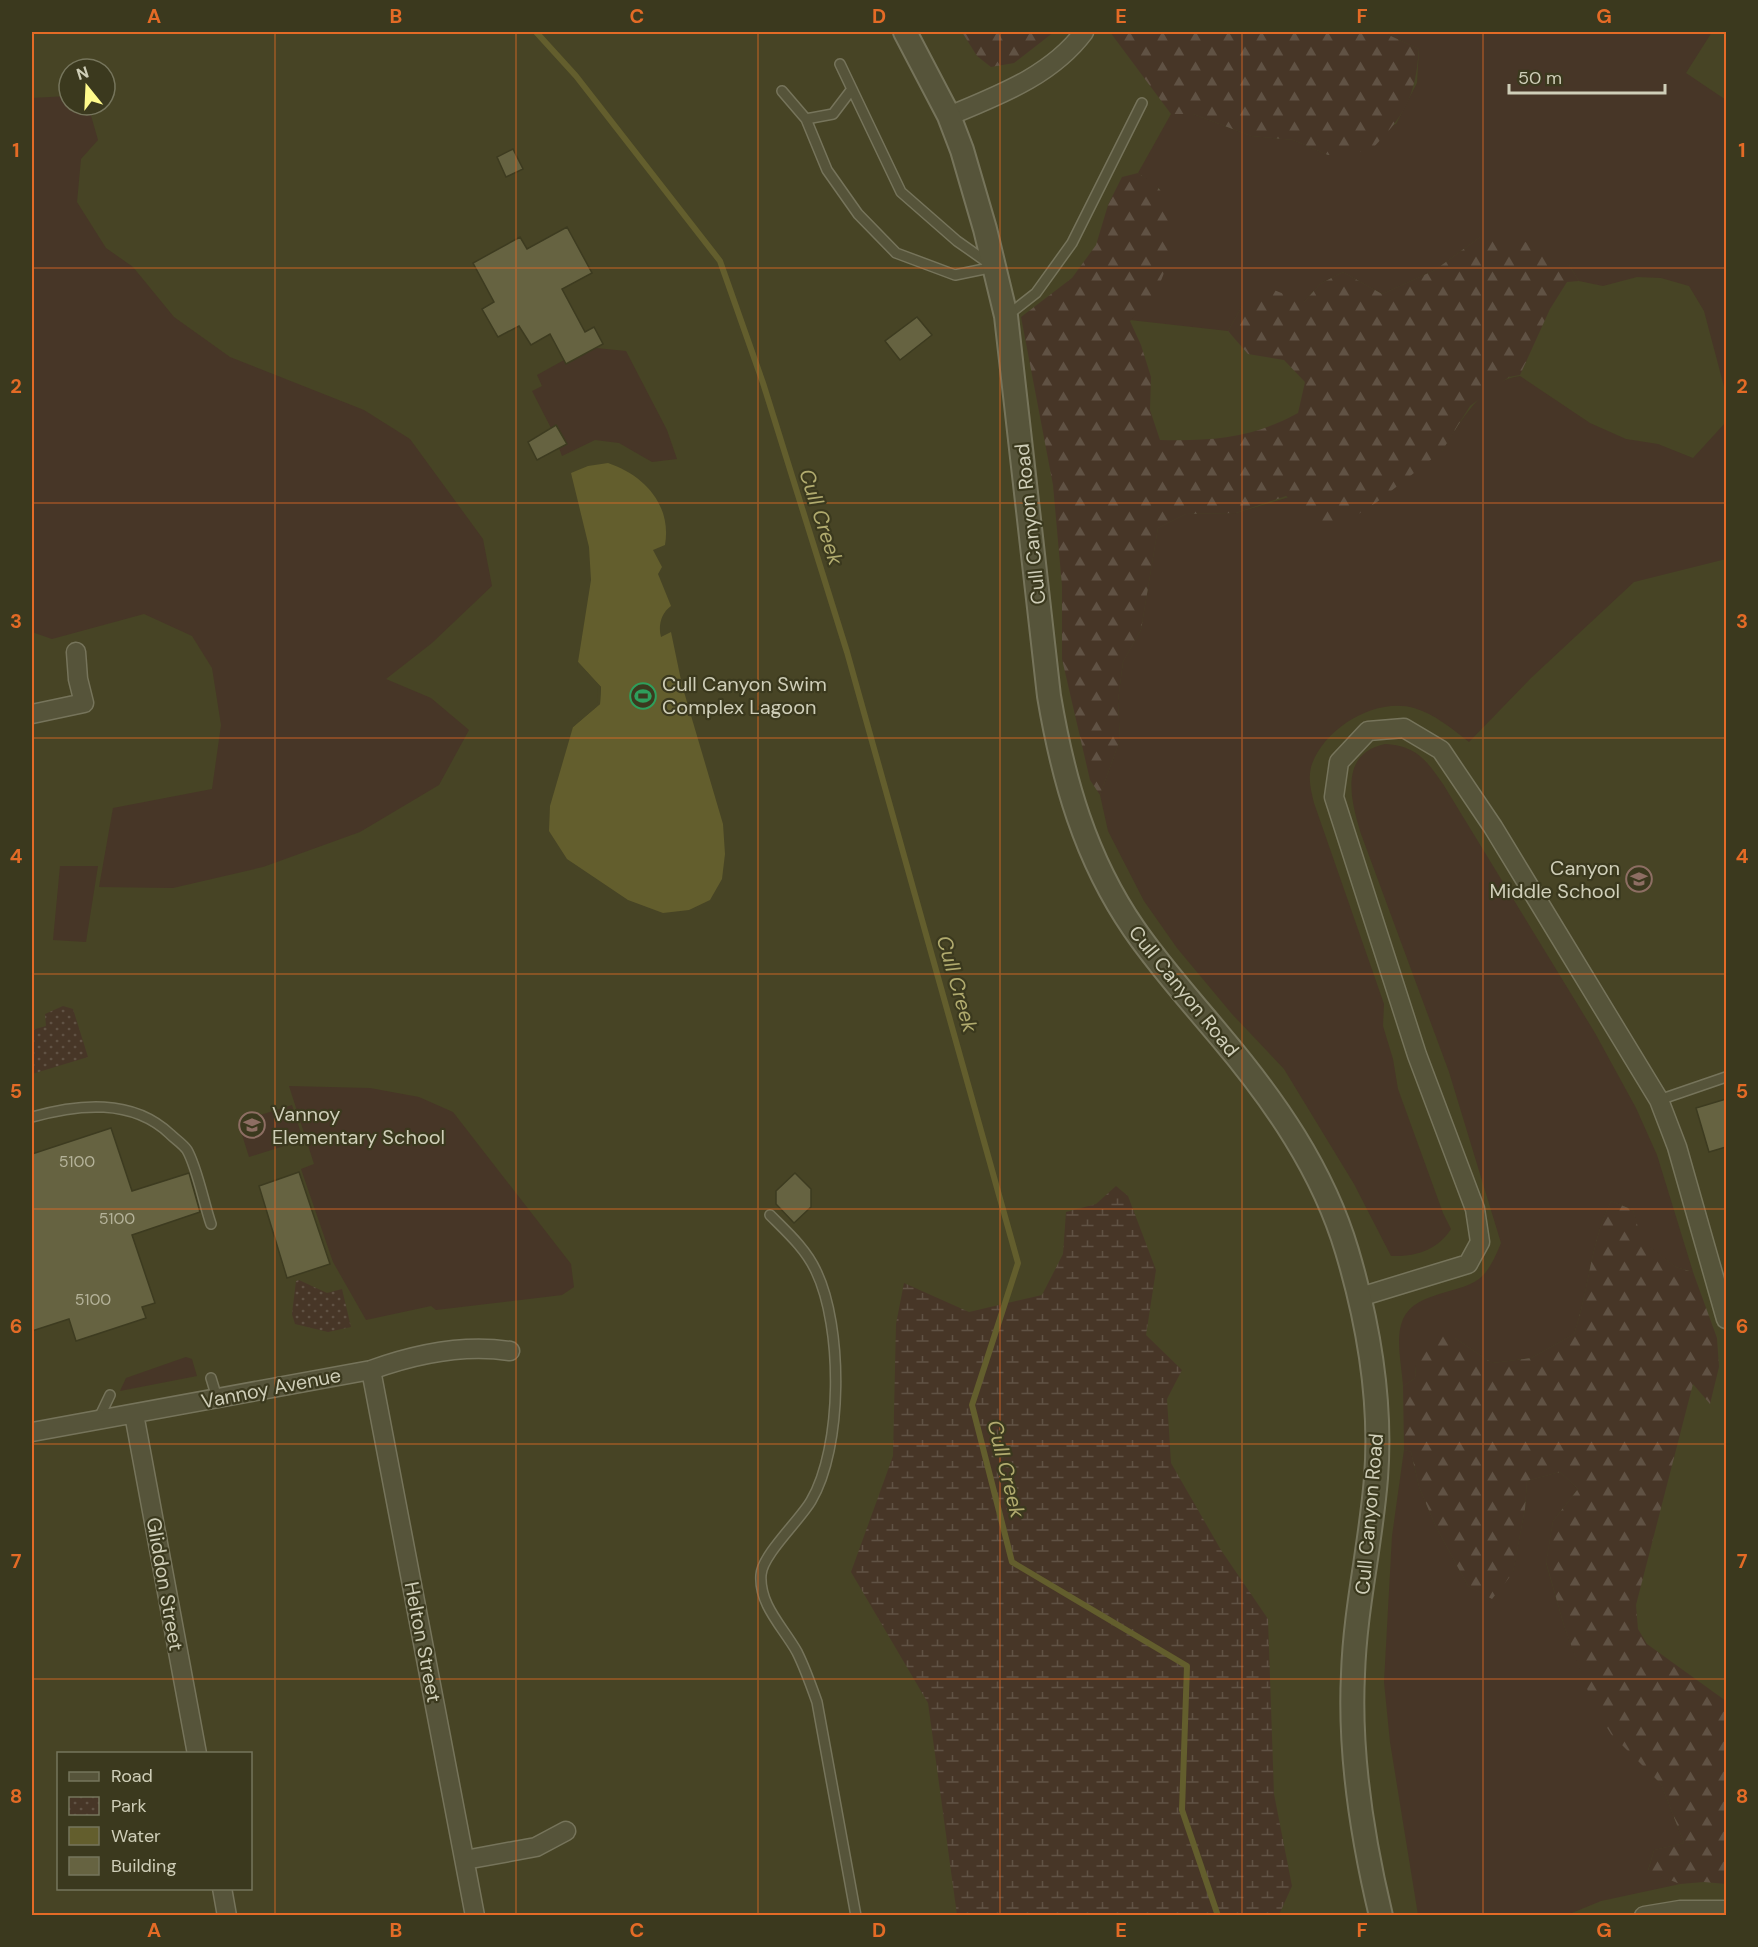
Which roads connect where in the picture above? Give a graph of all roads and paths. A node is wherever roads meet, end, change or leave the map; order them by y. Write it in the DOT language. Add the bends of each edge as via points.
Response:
graph roads {
  1 [pos="905,32"];
  2 [pos="1084,32"];
  3 [pos="840,64"];
  4 [pos="852,89"];
  5 [pos="782,91"];
  6 [pos="1142,103"];
  7 [pos="949,116"];
  8 [pos="806,119"];
  9 [pos="994,267"];
  10 [pos="1006,316"];
  11 [pos="76,652"];
  12 [pos="32,714"];
  13 [pos="1726,1077"];
  14 [pos="1659,1100"];
  15 [pos="32,1118"];
  16 [pos="770,1215"];
  17 [pos="211,1224"];
  18 [pos="1360,1297"];
  19 [pos="1726,1319"];
  20 [pos="510,1351"];
  21 [pos="371,1370"];
  22 [pos="211,1378"];
  23 [pos="110,1395"];
  24 [pos="217,1398"];
  25 [pos="134,1414"];
  26 [pos="98,1420"];
  27 [pos="32,1432"];
  28 [pos="197,1752"];
  29 [pos="566,1831"];
  30 [pos="465,1860"];
  31 [pos="222,1890"];
  32 [pos="1726,1910"];
  33 [pos="227,1916"];
  34 [pos="475,1916"];
  35 [pos="856,1916"];
  36 [pos="1381,1916"];
  37 [pos="1644,1916"];
  1 -- 7 [label="street, Cull Canyon Road"];
  2 -- 7 [label="street" via="1056,63 1032,78"];
  3 -- 4 [label="lane"];
  4 -- 8 [label="lane" via="833,114"];
  4 -- 9 [label="lane" via="901,192"];
  5 -- 8 [label="lane"];
  6 -- 10 [label="lane" via="1071,243 1036,293"];
  7 -- 9 [label="street, Cull Canyon Road" via="975,191"];
  8 -- 9 [label="lane" via="827,170 858,214 896,253 956,275"];
  9 -- 10 [label="street, Cull Canyon Road"];
  10 -- 18 [label="street, Cull Canyon Road" via="1049,696 1057,745 1075,811 1099,869 1131,926 1161,968 1262,1088 1306,1155 1326,1194"];
  11 -- 12 [label="street" via="84,703"];
  13 -- 14 [label="lane"];
  14 -- 18 [label="street" via="1442,750 1404,728 1368,731 1339,762 1335,797 1417,1055 1475,1209 1480,1242 1468,1264"];
  14 -- 19 [label="street" via="1677,1147"];
  15 -- 17 [label="lane" via="70,1108 105,1105 135,1113 163,1127 186,1149"];
  16 -- 35 [label="lane" via="804,1250 826,1298 834,1336 835,1401 824,1469 812,1499 763,1565 762,1589 769,1609 808,1675 817,1702"];
  18 -- 36 [label="street, Cull Canyon Road" via="1372,1364 1377,1441 1353,1672 1352,1729 1367,1846"];
  20 -- 21 [label="street, Vannoy Avenue" via="482,1346 392,1362"];
  21 -- 24 [label="street, Vannoy Avenue"];
  21 -- 30 [label="street, Helton Street"];
  22 -- 24 [label="lane"];
  23 -- 26 [label="lane"];
  24 -- 25 [label="street, Vannoy Avenue"];
  25 -- 26 [label="street, Vannoy Avenue"];
  25 -- 28 [label="street, Gliddon Street"];
  26 -- 27 [label="street, Vannoy Avenue"];
  29 -- 30 [label="street" via="536,1847"];
  30 -- 34 [label="street, Helton Street"];
  31 -- 33 [label="street"];
  32 -- 37 [label="street" via="1680,1910"];
}
